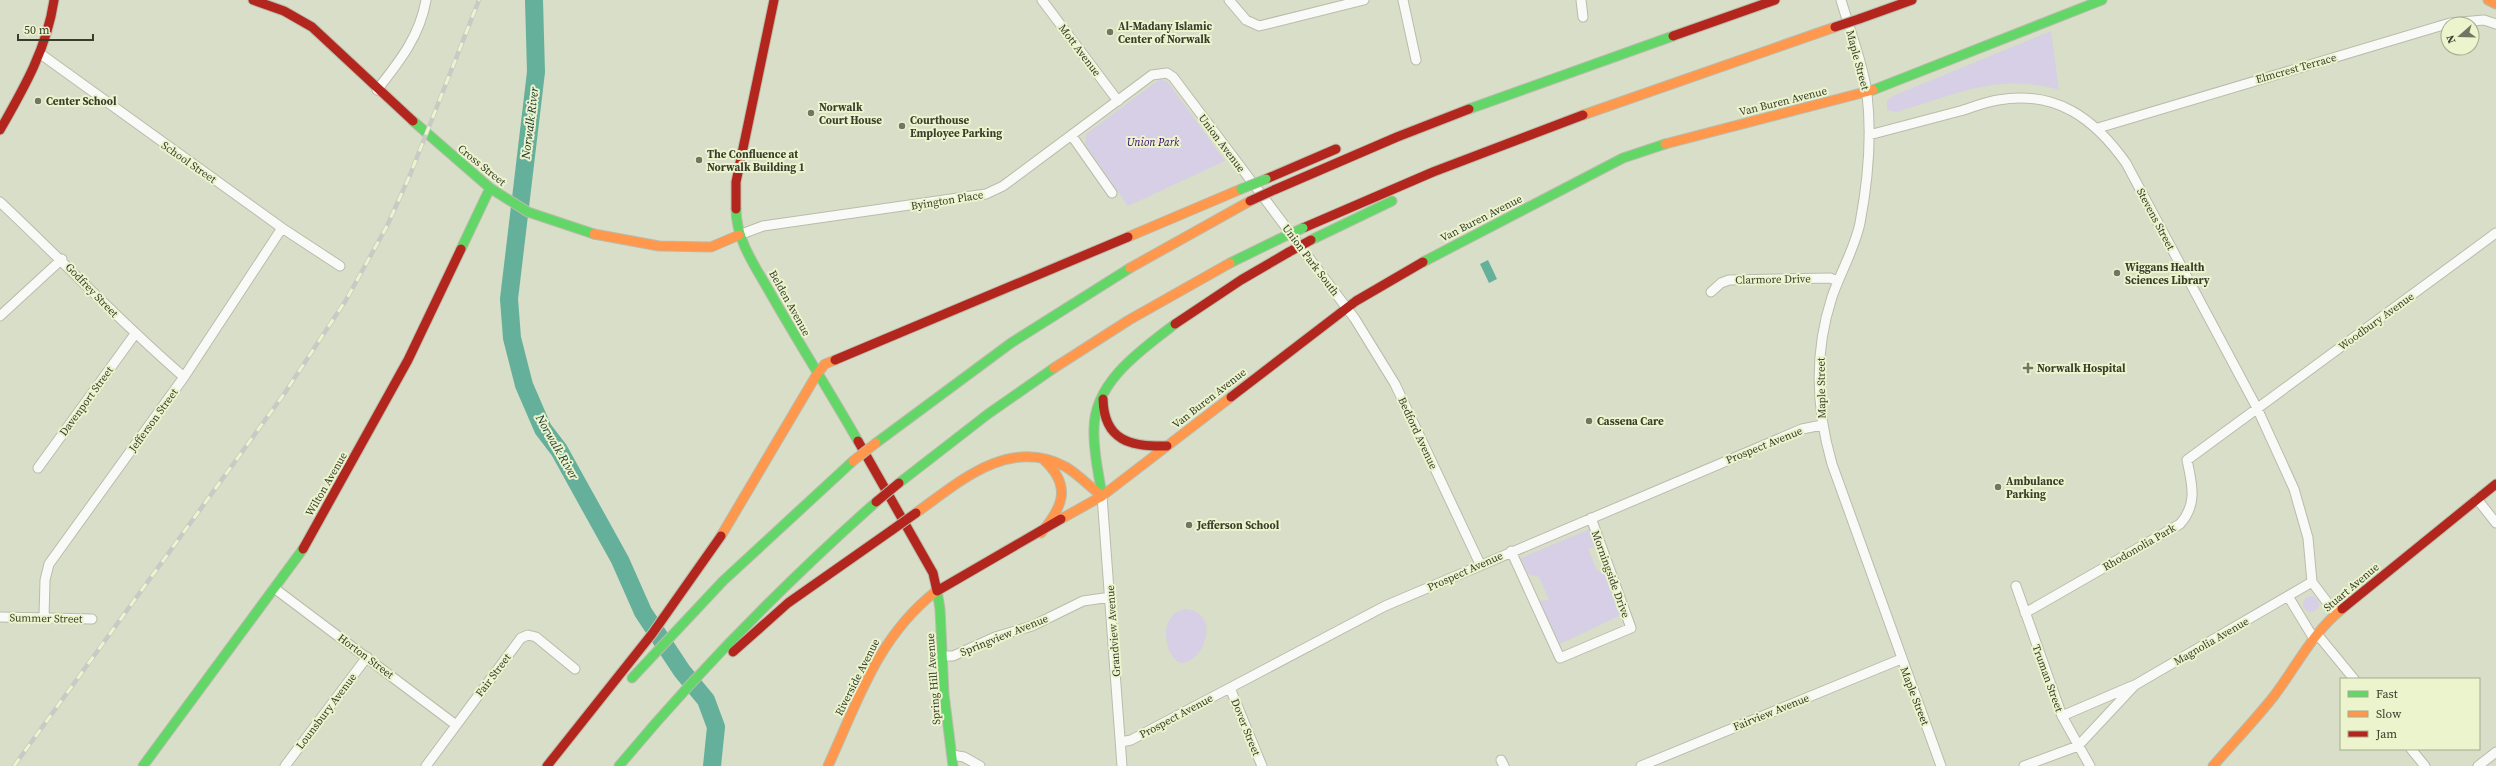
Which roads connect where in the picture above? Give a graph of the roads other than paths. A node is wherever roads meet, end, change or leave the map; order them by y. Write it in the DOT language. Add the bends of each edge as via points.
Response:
graph roads {
  1 [pos="54,0"];
  2 [pos="253,0"];
  3 [pos="426,0"];
  4 [pos="774,0"];
  5 [pos="1042,0"];
  6 [pos="1229,0"];
  7 [pos="1364,0"];
  8 [pos="1403,0"];
  9 [pos="1580,0"];
  10 [pos="1775,0"];
  11 [pos="1841,0"];
  12 [pos="1912,0"];
  13 [pos="2102,0"];
  14 [pos="2488,0"];
  15 [pos="2496,4"];
  16 [pos="1583,17"];
  17 [pos="2496,24"];
  18 [pos="42,56"];
  19 [pos="1416,60"];
  20 [pos="1167,73"];
  21 [pos="378,90"];
  22 [pos="1867,92"];
  23 [pos="1502,96"];
  24 [pos="1118,101"];
  25 [pos="1438,110"];
  26 [pos="2098,128"];
  27 [pos="0,130"];
  28 [pos="1072,136"];
  29 [pos="1869,136"];
  30 [pos="1524,138"];
  31 [pos="1344,146"];
  32 [pos="1472,167"];
  33 [pos="490,188"];
  34 [pos="1112,193"];
  35 [pos="1408,194"];
  36 [pos="0,202"];
  37 [pos="1276,214"];
  38 [pos="282,228"];
  39 [pos="2496,233"];
  40 [pos="739,235"];
  41 [pos="62,259"];
  42 [pos="340,266"];
  43 [pos="1838,281"];
  44 [pos="1711,292"];
  45 [pos="1346,307"];
  46 [pos="0,316"];
  47 [pos="135,334"];
  48 [pos="817,374"];
  49 [pos="184,377"];
  50 [pos="1105,388"];
  51 [pos="2257,408"];
  52 [pos="1822,425"];
  53 [pos="1167,446"];
  54 [pos="1038,457"];
  55 [pos="38,468"];
  56 [pos="2496,484"];
  57 [pos="1102,496"];
  58 [pos="2477,500"];
  59 [pos="1591,518"];
  60 [pos="2496,523"];
  61 [pos="1041,533"];
  62 [pos="1512,551"];
  63 [pos="1480,564"];
  64 [pos="2312,582"];
  65 [pos="2016,586"];
  66 [pos="274,588"];
  67 [pos="936,591"];
  68 [pos="2288,596"];
  69 [pos="1111,597"];
  70 [pos="2025,613"];
  71 [pos="2336,614"];
  72 [pos="0,617"];
  73 [pos="44,617"];
  74 [pos="92,619"];
  75 [pos="2316,637"];
  76 [pos="942,656"];
  77 [pos="367,657"];
  78 [pos="1901,659"];
  79 [pos="575,669"];
  80 [pos="2353,678"];
  81 [pos="626,685"];
  82 [pos="2135,685"];
  83 [pos="1230,688"];
  84 [pos="2062,716"];
  85 [pos="456,725"];
  86 [pos="651,727"];
  87 [pos="1121,742"];
  88 [pos="2078,746"];
  89 [pos="2412,750"];
  90 [pos="2496,752"];
  91 [pos="952,755"];
  92 [pos="143,766"];
  93 [pos="285,766"];
  94 [pos="426,766"];
  95 [pos="547,766"];
  96 [pos="619,766"];
  97 [pos="828,766"];
  98 [pos="953,766"];
  99 [pos="980,766"];
  100 [pos="1122,766"];
  101 [pos="1262,766"];
  102 [pos="1642,766"];
  103 [pos="1941,766"];
  104 [pos="2024,766"];
  105 [pos="2090,766"];
  106 [pos="2213,766"];
  107 [pos="2424,766"];
  108 [pos="2478,766"];
  1 -- 18 [label="main road" via="52,22"];
  2 -- 21 [label="main road, Cross Street" via="312,27"];
  3 -- 21 [label="street" via="414,40"];
  4 -- 40 [label="main road, Belden Avenue" via="736,182 734,213"];
  5 -- 24 [label="street, Mott Avenue"];
  6 -- 7 [label="street" via="1246,20 1259,26"];
  8 -- 19 [label="street"];
  9 -- 16 [label="street"];
  10 -- 23 [label="main road"];
  11 -- 22 [label="street, Maple Street"];
  12 -- 30 [label="main road, bridge"];
  13 -- 22 [label="main road, Van Buren Avenue" via="1935,68"];
  14 -- 15 [label="main road"];
  17 -- 26 [label="street, Elmcrest Terrace" via="2484,20 2450,23"];
  18 -- 27 [label="main road"];
  18 -- 38 [label="street, School Street"];
  20 -- 24 [label="street, Byington Place" via="1156,73"];
  20 -- 37 [label="street, Union Avenue" via="1173,77"];
  21 -- 33 [label="main road, Cross Street"];
  22 -- 29 [label="street, Maple Street"];
  22 -- 45 [label="main road, Van Buren Avenue" via="1634,153 1435,255"];
  23 -- 25 [label="main road"];
  23 -- 81 [label="main road, bridge" via="1384,141 1250,201 1132,266 1050,316 977,366 853,461 776,529 699,605"];
  24 -- 28 [label="street, Byington Place"];
  26 -- 29 [label="street, Stevens Street" via="2068,108 2025,98 1996,100"];
  26 -- 51 [label="street, Stevens Street" via="2126,163"];
  28 -- 34 [label="street"];
  28 -- 40 [label="street, Byington Place" via="1003,186 986,194 763,226"];
  29 -- 43 [label="street, Maple Street" via="1868,164 1859,225"];
  30 -- 32 [label="main road"];
  30 -- 86 [label="main road, bridge" via="1420,177 1279,239 1186,287 1091,344 1000,406 876,502 800,570 721,649"];
  31 -- 48 [label="main road, bridge" via="834,359 825,364"];
  33 -- 40 [label="main road, Cross Street" via="528,212 557,224 593,234 659,246 711,246"];
  33 -- 66 [label="main road, Wilton Avenue" via="408,360 363,444 303,549"];
  35 -- 50 [label="main road, bridge" via="1289,252 1188,315 1136,356"];
  36 -- 41 [label="street, Godfrey Street"];
  37 -- 45 [label="street, Union Park South"];
  38 -- 42 [label="street, School Street"];
  38 -- 49 [label="street, Jefferson Street"];
  39 -- 51 [label="street, Woodbury Avenue"];
  40 -- 48 [label="main road, Belden Avenue"];
  41 -- 46 [label="street"];
  41 -- 47 [label="street, Godfrey Street"];
  43 -- 44 [label="street, Clarmore Drive" via="1830,278 1729,280"];
  43 -- 52 [label="street, Maple Street" via="1821,347 1819,390"];
  45 -- 53 [label="main road, Van Buren Avenue"];
  45 -- 63 [label="street, Bedford Avenue" via="1395,384"];
  47 -- 49 [label="street, Godfrey Street"];
  47 -- 55 [label="street, Davenport Street"];
  48 -- 67 [label="main road, Belden Avenue" via="847,421 933,573"];
  48 -- 95 [label="main road" via="732,520 689,585"];
  49 -- 73 [label="street, Jefferson Street" via="49,564"];
  50 -- 53 [label="main road" via="1104,415 1116,435 1139,446"];
  50 -- 57 [label="main road" via="1096,407 1093,427"];
  51 -- 64 [label="street, Stevens Street" via="2294,489 2308,538"];
  51 -- 70 [label="street, Rhodonolia Park" via="2187,460 2193,487 2190,513 2180,524"];
  52 -- 59 [label="street, Prospect Avenue" via="1802,429"];
  52 -- 78 [label="street, Maple Street" via="1832,464"];
  53 -- 57 [label="main road, Van Buren Avenue"];
  54 -- 57 [label="main road" via="1066,467"];
  54 -- 61 [label="main road" via="1055,469 1062,488 1059,508"];
  54 -- 86 [label="main road, bridge" via="1016,455 993,462 916,513 788,603"];
  56 -- 58 [label="main road, Stuart Avenue"];
  57 -- 61 [label="main road, Van Buren Avenue"];
  57 -- 69 [label="street, Grandview Avenue"];
  58 -- 60 [label="street"];
  58 -- 71 [label="main road, Stuart Avenue"];
  59 -- 62 [label="street, Prospect Avenue"];
  59 -- 62 [label="street, Morningside Drive" via="1631,628 1560,658"];
  61 -- 67 [label="main road, Van Buren Avenue"];
  62 -- 63 [label="street, Prospect Avenue"];
  63 -- 83 [label="street, Prospect Avenue" via="1361,618"];
  64 -- 68 [label="street"];
  64 -- 71 [label="street"];
  65 -- 70 [label="street, Truman Street"];
  66 -- 77 [label="street, Horton Street"];
  66 -- 92 [label="main road, Wilton Avenue"];
  67 -- 76 [label="main road, Spring Hill Avenue" via="940,609"];
  67 -- 97 [label="main road, Riverside Avenue" via="904,622 881,652"];
  68 -- 75 [label="street"];
  68 -- 82 [label="street, Magnolia Avenue"];
  69 -- 76 [label="street, Springview Avenue" via="1083,601 1032,626 995,637 953,656"];
  69 -- 87 [label="street, Grandview Avenue"];
  70 -- 84 [label="street, Truman Street"];
  71 -- 75 [label="main road, Stuart Avenue"];
  72 -- 73 [label="street, Summer Street"];
  73 -- 74 [label="street, Summer Street"];
  75 -- 80 [label="street"];
  75 -- 106 [label="main road, Stuart Avenue" via="2274,696"];
  76 -- 91 [label="main road, Spring Hill Avenue"];
  77 -- 85 [label="street, Horton Street"];
  77 -- 93 [label="street, Lounsbury Avenue"];
  78 -- 102 [label="street, Fairview Avenue"];
  78 -- 103 [label="street, Maple Street"];
  79 -- 85 [label="street, Fair Street" via="536,637 525,636"];
  82 -- 84 [label="street, Magnolia Avenue"];
  82 -- 88 [label="street, Magnolia Avenue"];
  83 -- 87 [label="street, Prospect Avenue" via="1131,740"];
  83 -- 101 [label="street, Dover Street"];
  84 -- 88 [label="street, Truman Street"];
  85 -- 94 [label="street, Fair Street"];
  86 -- 96 [label="main road"];
  87 -- 100 [label="street, Grandview Avenue"];
  88 -- 104 [label="street, Magnolia Avenue"];
  88 -- 105 [label="street, Truman Street"];
  89 -- 107 [label="street"];
  90 -- 108 [label="street"];
  91 -- 98 [label="main road, Spring Hill Avenue"];
  91 -- 99 [label="street" via="964,757"];
}
